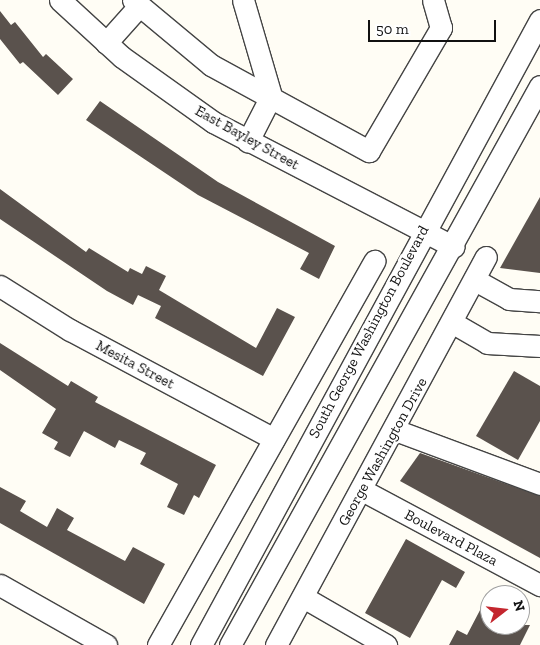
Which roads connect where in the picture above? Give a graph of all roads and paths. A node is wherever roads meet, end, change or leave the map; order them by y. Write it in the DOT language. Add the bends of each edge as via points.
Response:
graph roads {
  1 [pos="60,0"];
  2 [pos="243,0"];
  3 [pos="433,0"];
  4 [pos="136,3"];
  5 [pos="540,20"];
  6 [pos="106,43"];
  7 [pos="540,86"];
  8 [pos="271,96"];
  9 [pos="540,105"];
  10 [pos="523,118"];
  11 [pos="248,141"];
  12 [pos="423,232"];
  13 [pos="454,247"];
  14 [pos="486,257"];
  15 [pos="374,261"];
  16 [pos="475,280"];
  17 [pos="0,286"];
  18 [pos="540,301"];
  19 [pos="453,323"];
  20 [pos="540,346"];
  21 [pos="395,430"];
  22 [pos="274,439"];
  23 [pos="540,484"];
  24 [pos="362,490"];
  25 [pos="0,585"];
  26 [pos="540,585"];
  27 [pos="304,597"];
  28 [pos="106,645"];
  29 [pos="158,645"];
  30 [pos="201,645"];
  31 [pos="230,645"];
  32 [pos="276,645"];
  33 [pos="386,645"];
  1 -- 6 [label="street, East Bayley Street"];
  2 -- 8 [label="street"];
  3 -- 8 [label="street" via="441,28 369,151"];
  4 -- 6 [label="street"];
  4 -- 8 [label="street" via="211,65"];
  5 -- 12 [label="street, South George Washington Boulevard"];
  6 -- 11 [label="street, East Bayley Street" via="213,122"];
  7 -- 10 [label="street, South George Washington Boulevard"];
  8 -- 11 [label="street"];
  9 -- 10 [label="street"];
  10 -- 13 [label="street, South George Washington Boulevard"];
  11 -- 12 [label="street, East Bayley Street"];
  12 -- 13 [label="street, East Bayley Street"];
  12 -- 30 [label="street, South George Washington Boulevard"];
  13 -- 31 [label="street, South George Washington Boulevard"];
  14 -- 16 [label="street, George Washington Drive"];
  15 -- 22 [label="street"];
  16 -- 18 [label="street" via="509,299"];
  16 -- 19 [label="street, George Washington Drive"];
  17 -- 22 [label="street, Mesita Street" via="70,330"];
  19 -- 20 [label="street" via="488,343"];
  19 -- 21 [label="street, George Washington Drive"];
  21 -- 23 [label="street"];
  21 -- 24 [label="street, George Washington Drive"];
  22 -- 29 [label="street"];
  24 -- 26 [label="street, Boulevard Plaza"];
  24 -- 27 [label="street, George Washington Drive"];
  25 -- 28 [label="street"];
  27 -- 32 [label="street, George Washington Drive"];
  27 -- 33 [label="street"];
}
